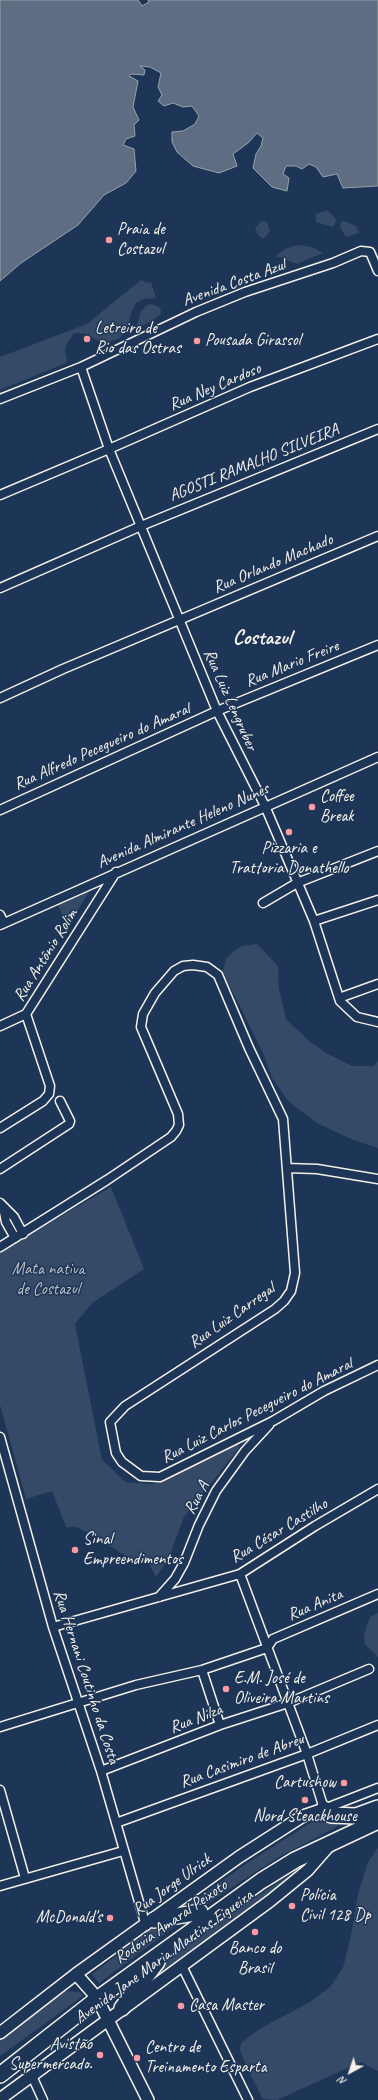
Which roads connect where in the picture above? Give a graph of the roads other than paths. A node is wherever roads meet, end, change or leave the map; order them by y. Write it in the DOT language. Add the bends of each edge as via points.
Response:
graph roads {
  1 [pos="378,271"];
  2 [pos="378,339"];
  3 [pos="81,367"];
  4 [pos="0,399"];
  5 [pos="378,428"];
  6 [pos="110,449"];
  7 [pos="0,495"];
  8 [pos="141,526"];
  9 [pos="378,536"];
  10 [pos="0,588"];
  11 [pos="180,619"];
  12 [pos="378,645"];
  13 [pos="0,698"];
  14 [pos="217,711"];
  15 [pos="378,757"];
  16 [pos="265,806"];
  17 [pos="0,810"];
  18 [pos="378,852"];
  19 [pos="116,872"];
  20 [pos="297,883"];
  21 [pos="378,900"];
  22 [pos="262,903"];
  23 [pos="1,921"];
  24 [pos="314,921"];
  25 [pos="378,984"];
  26 [pos="339,998"];
  27 [pos="26,1014"];
  28 [pos="378,1022"];
  29 [pos="0,1026"];
  30 [pos="60,1101"];
  31 [pos="0,1128"];
  32 [pos="287,1168"];
  33 [pos="0,1169"];
  34 [pos="378,1179"];
  35 [pos="1,1205"];
  36 [pos="23,1234"];
  37 [pos="15,1238"];
  38 [pos="0,1247"];
  39 [pos="378,1365"];
  40 [pos="273,1421"];
  41 [pos="110,1422"];
  42 [pos="0,1437"];
  43 [pos="378,1489"];
  44 [pos="240,1574"];
  45 [pos="378,1594"];
  46 [pos="158,1597"];
  47 [pos="53,1627"];
  48 [pos="267,1648"];
  49 [pos="370,1669"];
  50 [pos="202,1670"];
  51 [pos="79,1702"];
  52 [pos="288,1703"];
  53 [pos="220,1725"];
  54 [pos="378,1725"];
  55 [pos="0,1727"];
  56 [pos="307,1754"];
  57 [pos="101,1771"];
  58 [pos="378,1788"];
  59 [pos="0,1790"];
  60 [pos="378,1808"];
  61 [pos="324,1809"];
  62 [pos="378,1813"];
  63 [pos="378,1821"];
  64 [pos="116,1823"];
  65 [pos="332,1842"];
  66 [pos="123,1851"];
  67 [pos="295,1860"];
  68 [pos="308,1870"];
  69 [pos="25,1878"];
  70 [pos="0,1886"];
  71 [pos="200,1912"];
  72 [pos="150,1923"];
  73 [pos="181,1937"];
  74 [pos="182,1966"];
  75 [pos="76,1974"];
  76 [pos="94,1995"];
  77 [pos="122,2008"];
  78 [pos="108,2018"];
  79 [pos="0,2033"];
  80 [pos="0,2070"];
  81 [pos="32,2076"];
  82 [pos="0,2099"];
  83 [pos="43,2100"];
  84 [pos="148,2100"];
  85 [pos="248,2100"];
  1 -- 3 [label="street, Avenida Costa Azul" via="370,252 361,251 196,312"];
  2 -- 6 [label="street, Rua Ney Cardoso" via="250,387"];
  3 -- 4 [label="street, Avenida Costa Azul"];
  3 -- 6 [label="street, Rua Luiz Lengruber"];
  5 -- 8 [label="street, AGOSTI RAMALHO SILVEIRA"];
  6 -- 7 [label="street, Rua Ney Cardoso"];
  6 -- 8 [label="street, Rua Luiz Lengruber"];
  8 -- 10 [label="street, AGOSTI RAMALHO SILVEIRA"];
  8 -- 11 [label="street, Rua Luiz Lengruber"];
  9 -- 11 [label="street, Rua Orlando Machado"];
  11 -- 13 [label="street, Rua Orlando Machado"];
  11 -- 14 [label="street, Rua Luiz Lengruber"];
  12 -- 14 [label="street, Rua Mario Freire"];
  14 -- 16 [label="street, Rua Luiz Lengruber"];
  14 -- 17 [label="street, Rua Alfredo Pecegueiro do Amaral"];
  15 -- 16 [label="street, Avenida Almirante Heleno Nunes"];
  16 -- 19 [label="street, Avenida Almirante Heleno Nunes"];
  16 -- 20 [label="street, Rua Luiz Lengruber"];
  18 -- 20 [label="street"];
  19 -- 23 [label="street, Avenida Almirante Heleno Nunes"];
  19 -- 27 [label="street, Rua Antônio Rolim"];
  20 -- 22 [label="street"];
  20 -- 24 [label="street, Rua Luiz Lengruber"];
  21 -- 24 [label="street"];
  24 -- 26 [label="street, Rua Luiz Lengruber"];
  25 -- 26 [label="street"];
  26 -- 28 [label="street, Rua Luiz Lengruber" via="347,1010 357,1017"];
  27 -- 29 [label="street"];
  27 -- 31 [label="street, Rua Antônio Rolim" via="50,1086 49,1094 42,1102"];
  30 -- 33 [label="street" via="70,1121 69,1124"];
  32 -- 34 [label="street" via="317,1169"];
  32 -- 36 [label="street" via="283,1119 218,975 207,967 183,966 155,993 143,1014 141,1027 178,1114 179,1125 176,1131 171,1137"];
  32 -- 41 [label="street, Rua Luiz Carregal" via="296,1273 291,1290 284,1301 125,1406"];
  35 -- 36 [label="street" via="14,1217"];
  35 -- 37 [label="street" via="6,1222"];
  36 -- 37 [label="street"];
  37 -- 38 [label="street"];
  39 -- 40 [label="street, Rua Luiz Carlos Pecegueiro do Amaral" via="324,1391"];
  40 -- 41 [label="street, Rua Luiz Carlos Pecegueiro do Amaral" via="160,1477 141,1476 122,1462 116,1453"];
  40 -- 46 [label="street, Rua A" via="245,1451 216,1491 184,1563 175,1579"];
  42 -- 47 [label="street, Rua Hernani Coutinho da Costa"];
  43 -- 44 [label="street, Rua César Castilho"];
  44 -- 46 [label="street, Rua César Castilho"];
  44 -- 48 [label="street"];
  45 -- 48 [label="street, Rua Anita" via="273,1640"];
  46 -- 47 [label="street, Rua César Castilho"];
  47 -- 51 [label="street, Rua Hernani Coutinho da Costa"];
  48 -- 50 [label="street, Rua Anita"];
  48 -- 52 [label="street"];
  49 -- 52 [label="street, Rua Nilza"];
  50 -- 51 [label="street, Rua Anita" via="136,1685"];
  50 -- 53 [label="street"];
  51 -- 55 [label="street, Rua Anita"];
  51 -- 57 [label="street, Rua Hernani Coutinho da Costa"];
  52 -- 53 [label="street, Rua Nilza"];
  52 -- 56 [label="street"];
  53 -- 57 [label="street, Rua Nilza"];
  54 -- 56 [label="street, Rua Casimiro de Abreu"];
  56 -- 61 [label="street"];
  56 -- 64 [label="street, Rua Casimiro de Abreu"];
  57 -- 64 [label="street, Rua Hernani Coutinho da Costa"];
  58 -- 61 [label="street, Rua Jorge Ulrick"];
  59 -- 69 [label="street"];
  60 -- 61 [label="highway" via="356,1816 332,1815"];
  61 -- 72 [label="main road, Rua Jorge Ulrick" via="303,1816 239,1857"];
  62 -- 71 [label="highway, Rodovia Amaral Peixoto" via="290,1854"];
  63 -- 65 [label="highway, Rodovia Amaral Peixoto"];
  64 -- 66 [label="street, Rua Hernani Coutinho da Costa"];
  65 -- 67 [label="highway, Rodovia Amaral Peixoto"];
  65 -- 68 [label="main road, Avenida Jane Maria Martins Figueira"];
  66 -- 69 [label="street"];
  66 -- 72 [label="street, Rua Hernani Coutinho da Costa"];
  67 -- 68 [label="main road"];
  67 -- 73 [label="highway, Rodovia Amaral Peixoto"];
  68 -- 74 [label="main road, Avenida Jane Maria Martins Figueira"];
  69 -- 70 [label="street"];
  71 -- 72 [label="highway"];
  71 -- 76 [label="highway, Rodovia Amaral Peixoto"];
  72 -- 75 [label="main road, Rua Jorge Ulrick"];
  73 -- 76 [label="highway, Rodovia Amaral Peixoto"];
  73 -- 77 [label="highway" via="154,1965"];
  74 -- 77 [label="main road, Avenida Jane Maria Martins Figueira"];
  74 -- 85 [label="street"];
  75 -- 76 [label="main road"];
  75 -- 79 [label="main road, Rua Jorge Ulrick"];
  76 -- 78 [label="main road"];
  76 -- 80 [label="highway, Rodovia Amaral Peixoto"];
  77 -- 78 [label="main road, Avenida Jane Maria Martins Figueira"];
  78 -- 81 [label="main road, Avenida Jane Maria Martins Figueira"];
  78 -- 84 [label="main road"];
  81 -- 82 [label="main road, Avenida Jane Maria Martins Figueira"];
  81 -- 83 [label="street"];
}
